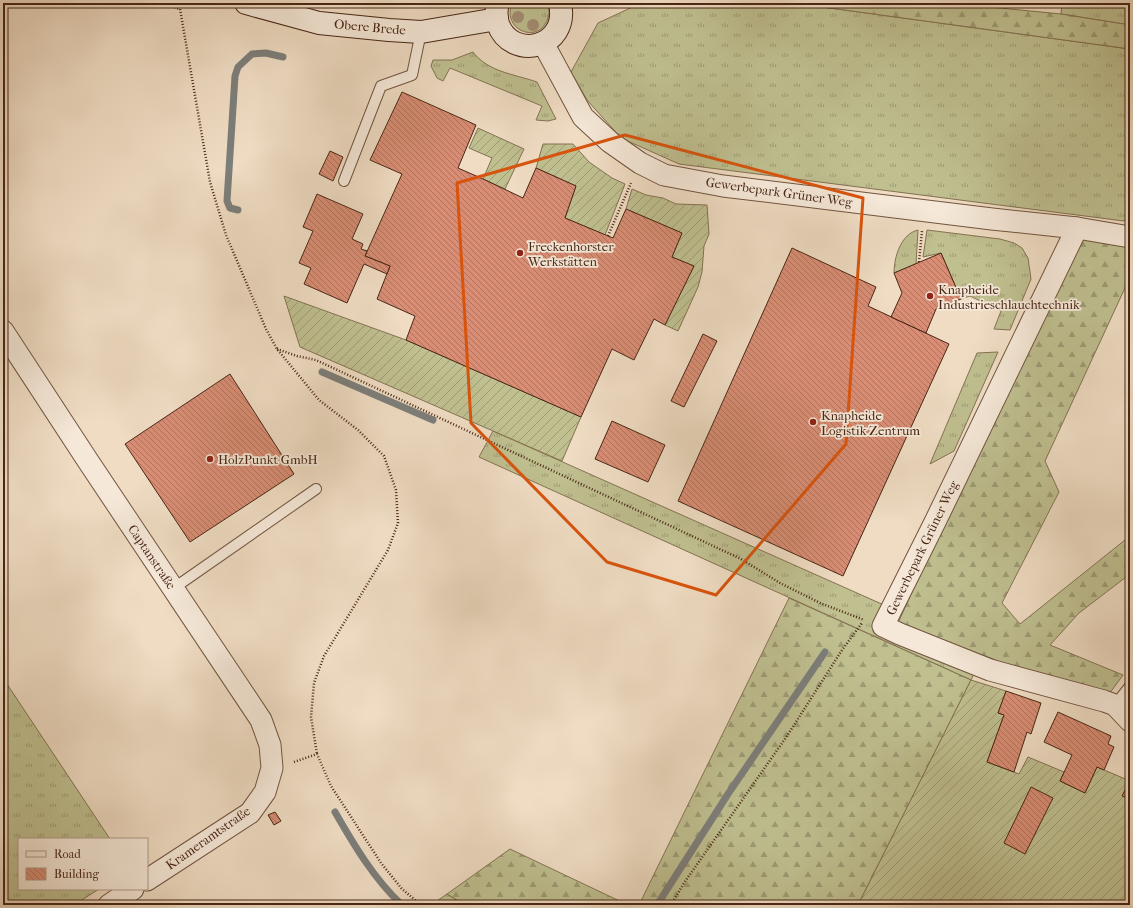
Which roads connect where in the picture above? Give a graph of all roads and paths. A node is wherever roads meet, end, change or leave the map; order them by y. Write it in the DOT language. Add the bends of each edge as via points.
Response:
graph roads {
  1 [pos="160,3"];
  2 [pos="246,3"];
  3 [pos="560,3"];
  4 [pos="497,11"];
  5 [pos="421,32"];
  6 [pos="543,43"];
  7 [pos="640,163"];
  8 [pos="344,181"];
  9 [pos="924,211"];
  10 [pos="1077,228"];
  11 [pos="608,236"];
  12 [pos="1130,237"];
  13 [pos="919,262"];
  14 [pos="3,331"];
  15 [pos="277,349"];
  16 [pos="316,489"];
  17 [pos="174,588"];
  18 [pos="874,623"];
  19 [pos="1130,686"];
  20 [pos="1115,705"];
  21 [pos="1130,721"];
  22 [pos="317,754"];
  23 [pos="272,768"];
  24 [pos="265,792"];
  25 [pos="148,879"];
  26 [pos="132,890"];
  27 [pos="109,905"];
  28 [pos="421,905"];
  29 [pos="670,905"];
  1 -- 15 [label="path" via="180,9 210,182 226,235"];
  2 -- 5 [label="street, Obere Brede" via="318,23"];
  3 -- 6 [label="street" via="562,12 558,30"];
  4 -- 5 [label="street, Obere Brede"];
  4 -- 6 [label="street" via="500,29 514,42 524,46"];
  5 -- 8 [label="lane" via="412,75 381,86"];
  6 -- 7 [label="street, Gewerbepark Grüner Weg" via="582,117 610,142"];
  7 -- 9 [label="street, Gewerbepark Grüner Weg" via="664,175 723,186"];
  7 -- 11 [label="path"];
  9 -- 10 [label="street, Gewerbepark Grüner Weg"];
  9 -- 13 [label="path"];
  10 -- 12 [label="street, Gewerbepark Grüner Weg"];
  10 -- 18 [label="street, Gewerbepark Grüner Weg" via="935,522"];
  14 -- 17 [label="street, Captanstraße"];
  15 -- 18 [label="path" via="316,360 741,559 820,604"];
  15 -- 22 [label="path" via="319,400 358,430 384,456 396,490 398,523 388,550 324,656 314,683 310,717"];
  16 -- 17 [label="lane"];
  17 -- 23 [label="street, Captanstraße" via="261,720 270,746"];
  18 -- 20 [label="street, Gewerbepark Grüner Weg" via="990,670"];
  18 -- 29 [label="path" via="842,650 787,736"];
  19 -- 20 [label="lane"];
  20 -- 21 [label="street"];
  22 -- 23 [label="path"];
  22 -- 28 [label="path" via="331,786 381,863 402,889"];
  23 -- 24 [label="street, Captanstraße"];
  24 -- 25 [label="street, Krameramtstraße" via="250,813"];
  26 -- 27 [label="street"];
}
